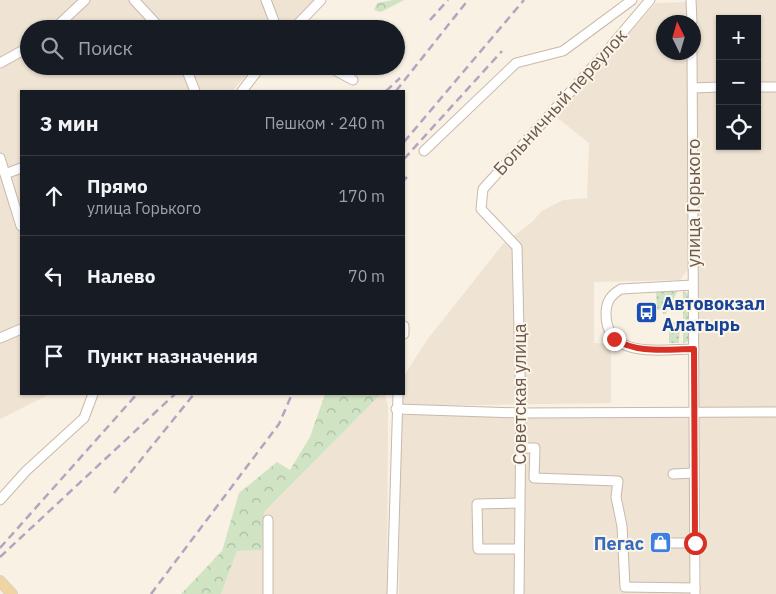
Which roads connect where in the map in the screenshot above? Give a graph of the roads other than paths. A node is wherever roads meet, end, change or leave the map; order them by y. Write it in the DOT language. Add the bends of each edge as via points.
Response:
graph roads {
  1 [pos="85,0"];
  2 [pos="134,0"];
  3 [pos="266,0"];
  4 [pos="320,0"];
  5 [pos="632,0"];
  6 [pos="650,0"];
  7 [pos="691,0"];
  8 [pos="692,15"];
  9 [pos="64,20"];
  10 [pos="153,20"];
  11 [pos="274,20"];
  12 [pos="301,20"];
  13 [pos="20,51"];
  14 [pos="692,60"];
  15 [pos="0,63"];
  16 [pos="189,75"];
  17 [pos="254,75"];
  18 [pos="344,75"];
  19 [pos="353,80"];
  20 [pos="716,87"];
  21 [pos="761,87"];
  22 [pos="776,87"];
  23 [pos="693,88"];
  24 [pos="195,90"];
  25 [pos="243,90"];
  26 [pos="424,151"];
  27 [pos="0,158"];
  28 [pos="20,168"];
  29 [pos="5,174"];
  30 [pos="481,209"];
  31 [pos="20,223"];
  32 [pos="693,285"];
  33 [pos="20,329"];
  34 [pos="0,338"];
  35 [pos="694,349"];
  36 [pos="93,395"];
  37 [pos="398,395"];
  38 [pos="396,409"];
  39 [pos="694,411"];
  40 [pos="776,412"];
  41 [pos="521,413"];
  42 [pos="520,448"];
  43 [pos="694,473"];
  44 [pos="672,474"];
  45 [pos="520,478"];
  46 [pos="534,478"];
  47 [pos="0,500"];
  48 [pos="519,502"];
  49 [pos="268,520"];
  50 [pos="667,543"];
  51 [pos="695,543"];
  52 [pos="519,549"];
  53 [pos="0,581"];
  54 [pos="643,591"];
  55 [pos="695,591"];
  56 [pos="12,594"];
  57 [pos="268,594"];
  58 [pos="392,594"];
  59 [pos="519,594"];
  1 -- 9 [label="street"];
  2 -- 10 [label="street"];
  3 -- 11 [label="street"];
  4 -- 12 [label="street"];
  5 -- 26 [label="street" via="563,51 516,63"];
  6 -- 30 [label="street, Больничный переулок" via="483,189"];
  7 -- 8 [label="street"];
  13 -- 15 [label="street"];
  14 -- 23 [label="street, улица Горького"];
  16 -- 24 [label="street"];
  17 -- 25 [label="street"];
  18 -- 19 [label="street"];
  20 -- 23 [label="street"];
  21 -- 22 [label="street"];
  23 -- 32 [label="street, улица Горького"];
  27 -- 29 [label="street"];
  28 -- 29 [label="street"];
  29 -- 31 [label="street"];
  30 -- 41 [label="street, Советская улица" via="517,247"];
  32 -- 35 [label="street, улица Горького"];
  32 -- 35 [label="street" via="621,289 608,300 606,311 609,331 614,339 626,346 638,350"];
  33 -- 34 [label="street"];
  35 -- 39 [label="street, улица Горького"];
  36 -- 47 [label="street" via="84,418 26,471"];
  37 -- 38 [label="street"];
  38 -- 41 [label="street"];
  38 -- 58 [label="street"];
  39 -- 40 [label="street"];
  39 -- 41 [label="street"];
  39 -- 43 [label="street, улица Горького"];
  41 -- 42 [label="street, Советская улица"];
  42 -- 45 [label="street, Советская улица"];
  42 -- 46 [label="street" via="535,448"];
  43 -- 44 [label="street"];
  43 -- 51 [label="street, улица Горького"];
  45 -- 46 [label="street"];
  45 -- 48 [label="street, Советская улица"];
  46 -- 54 [label="street" via="618,481 616,497 622,526 625,587"];
  48 -- 52 [label="street, Советская улица"];
  48 -- 52 [label="street" via="477,504 478,549"];
  49 -- 57 [label="street"];
  50 -- 51 [label="street"];
  51 -- 55 [label="street, улица Горького"];
  52 -- 59 [label="street, Советская улица"];
  53 -- 56 [label="main road"];
  54 -- 55 [label="street"];
}
